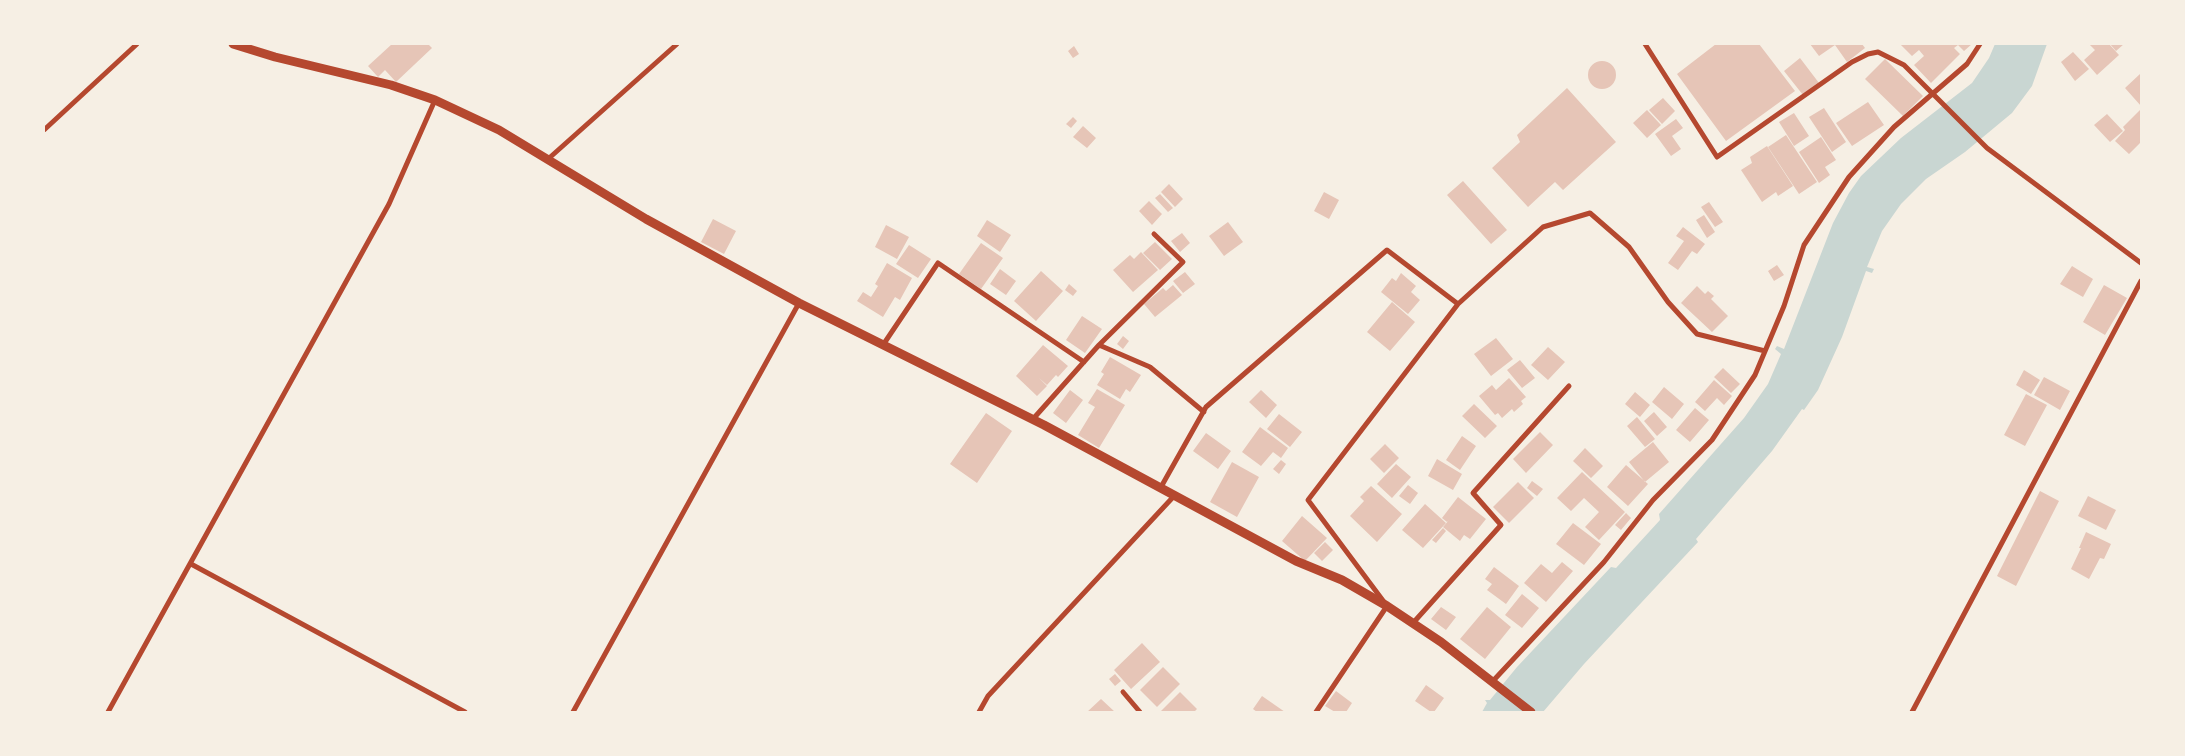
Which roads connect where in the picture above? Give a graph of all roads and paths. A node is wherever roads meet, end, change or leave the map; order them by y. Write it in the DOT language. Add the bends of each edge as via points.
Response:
graph roads {
  1 [pos="137,44"];
  2 [pos="233,44"];
  3 [pos="678,44"];
  4 [pos="1645,44"];
  5 [pos="1980,44"];
  6 [pos="1936,97"];
  7 [pos="435,100"];
  8 [pos="44,130"];
  9 [pos="547,160"];
  10 [pos="1154,234"];
  11 [pos="2141,263"];
  12 [pos="2141,281"];
  13 [pos="799,302"];
  14 [pos="1458,304"];
  15 [pos="883,345"];
  16 [pos="1099,345"];
  17 [pos="1765,351"];
  18 [pos="1084,362"];
  19 [pos="1569,386"];
  20 [pos="1204,412"];
  21 [pos="1033,419"];
  22 [pos="1161,487"];
  23 [pos="1175,494"];
  24 [pos="191,564"];
  25 [pos="1387,606"];
  26 [pos="1413,622"];
  27 [pos="1492,682"];
  28 [pos="1123,692"];
  29 [pos="1318,711"];
  30 [pos="108,712"];
  31 [pos="465,712"];
  32 [pos="573,712"];
  33 [pos="979,712"];
  34 [pos="1140,712"];
  35 [pos="1531,712"];
  36 [pos="1912,712"];
  1 -- 8 [label="street"];
  2 -- 7 [label="street" via="391,85"];
  3 -- 9 [label="street"];
  4 -- 6 [label="street" via="1717,157 1868,54 1878,52 1904,65"];
  5 -- 6 [label="street" via="1967,64"];
  6 -- 11 [label="street" via="1987,148"];
  6 -- 17 [label="street" via="1894,127 1849,177 1804,245"];
  7 -- 9 [label="street" via="499,130"];
  7 -- 24 [label="street" via="389,204"];
  9 -- 13 [label="street" via="646,219"];
  10 -- 16 [label="street" via="1183,262"];
  12 -- 36 [label="street"];
  13 -- 15 [label="street"];
  13 -- 32 [label="street"];
  14 -- 17 [label="street" via="1543,227 1590,213 1629,246 1668,302 1697,334"];
  14 -- 20 [label="street" via="1387,250"];
  14 -- 25 [label="street" via="1308,500"];
  15 -- 18 [label="street" via="938,263"];
  15 -- 21 [label="street"];
  16 -- 18 [label="street"];
  16 -- 20 [label="street" via="1150,367"];
  17 -- 27 [label="street" via="1756,375 1712,440 1653,500 1604,562"];
  18 -- 21 [label="street"];
  19 -- 26 [label="street" via="1473,493 1501,525"];
  20 -- 22 [label="street"];
  21 -- 22 [label="street"];
  22 -- 23 [label="street"];
  23 -- 25 [label="street" via="1296,561 1342,580"];
  23 -- 33 [label="street" via="988,696"];
  24 -- 30 [label="street"];
  24 -- 31 [label="street"];
  25 -- 26 [label="street"];
  25 -- 29 [label="street"];
  26 -- 27 [label="street"];
  27 -- 35 [label="street"];
  28 -- 34 [label="street"];
}
